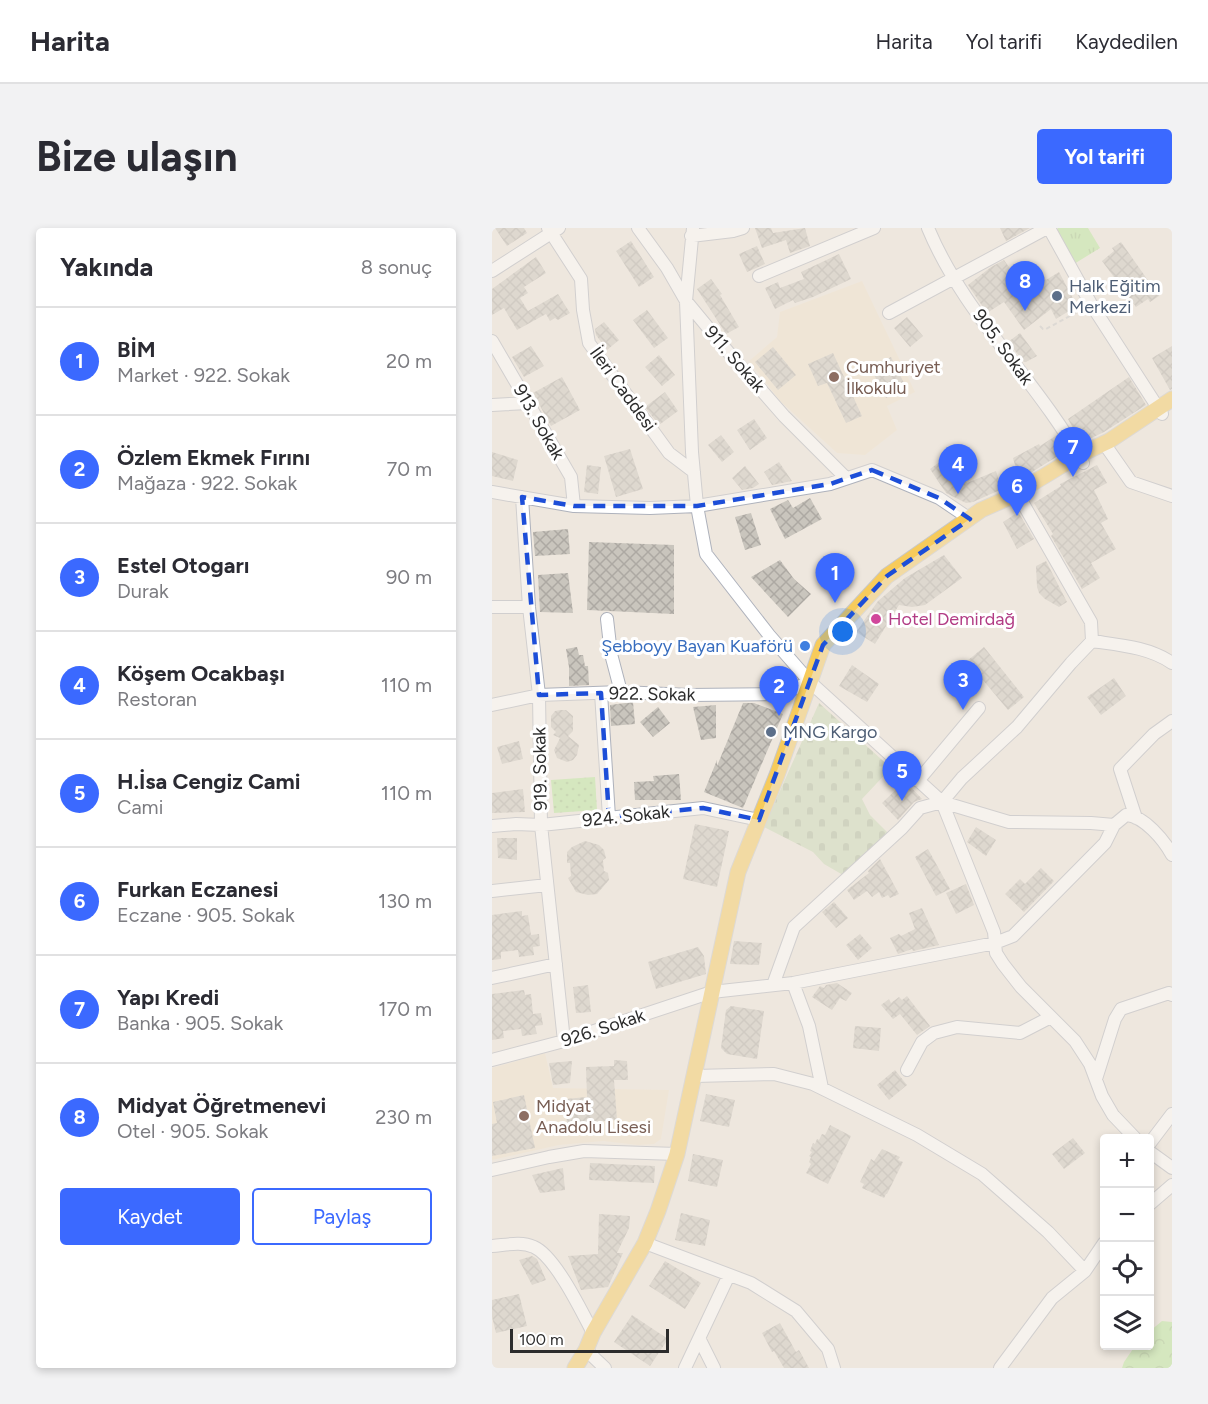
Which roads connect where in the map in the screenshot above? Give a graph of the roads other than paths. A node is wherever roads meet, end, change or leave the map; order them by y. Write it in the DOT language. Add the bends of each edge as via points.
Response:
graph roads {
  1 [pos="638,228"];
  2 [pos="743,228"];
  3 [pos="874,228"];
  4 [pos="928,228"];
  5 [pos="1048,228"];
  6 [pos="553,230"];
  7 [pos="692,232"];
  8 [pos="492,271"];
  9 [pos="759,276"];
  10 [pos="953,278"];
  11 [pos="686,301"];
  12 [pos="889,313"];
  13 [pos="492,341"];
  14 [pos="1172,399"];
  15 [pos="528,403"];
  16 [pos="492,405"];
  17 [pos="1164,410"];
  18 [pos="1108,449"];
  19 [pos="1081,459"];
  20 [pos="694,472"];
  21 [pos="846,478"];
  22 [pos="492,492"];
  23 [pos="1019,496"];
  24 [pos="1172,496"];
  25 [pos="522,497"];
  26 [pos="573,506"];
  27 [pos="697,506"];
  28 [pos="970,519"];
  29 [pos="492,607"];
  30 [pos="529,607"];
  31 [pos="607,620"];
  32 [pos="1092,640"];
  33 [pos="1172,663"];
  34 [pos="810,682"];
  35 [pos="621,692"];
  36 [pos="601,693"];
  37 [pos="539,695"];
  38 [pos="492,705"];
  39 [pos="979,708"];
  40 [pos="1172,721"];
  41 [pos="918,781"];
  42 [pos="942,802"];
  43 [pos="609,817"];
  44 [pos="1137,818"];
  45 [pos="759,820"];
  46 [pos="492,825"];
  47 [pos="541,825"];
  48 [pos="1114,825"];
  49 [pos="1172,855"];
  50 [pos="548,885"];
  51 [pos="492,891"];
  52 [pos="995,943"];
  53 [pos="556,964"];
  54 [pos="492,978"];
  55 [pos="793,983"];
  56 [pos="773,985"];
  57 [pos="712,992"];
  58 [pos="1172,995"];
  59 [pos="1052,1017"];
  60 [pos="564,1041"];
  61 [pos="492,1060"];
  62 [pos="907,1070"];
  63 [pos="695,1076"];
  64 [pos="1095,1078"];
  65 [pos="822,1088"];
  66 [pos="1172,1114"];
  67 [pos="1132,1134"];
  68 [pos="1154,1137"];
  69 [pos="677,1154"];
  70 [pos="1154,1155"];
  71 [pos="1172,1167"];
  72 [pos="492,1170"];
  73 [pos="1172,1185"];
  74 [pos="1154,1200"];
  75 [pos="645,1243"];
  76 [pos="492,1246"];
  77 [pos="1100,1248"];
  78 [pos="1084,1270"];
  79 [pos="729,1275"];
  80 [pos="593,1333"];
  81 [pos="700,1340"];
  82 [pos="586,1350"];
  83 [pos="575,1368"];
  84 [pos="605,1368"];
  85 [pos="685,1368"];
  86 [pos="714,1368"];
  87 [pos="834,1368"];
  88 [pos="1000,1368"];
  1 -- 11 [label="street, 911. Sokak"];
  2 -- 7 [label="street"];
  3 -- 9 [label="street"];
  4 -- 10 [label="street, 905. Sokak"];
  5 -- 10 [label="street"];
  5 -- 17 [label="street" via="1091,304"];
  6 -- 8 [label="street"];
  6 -- 20 [label="street, İleri Caddesi" via="581,279 589,343 669,453"];
  7 -- 11 [label="street"];
  10 -- 12 [label="street"];
  10 -- 19 [label="street, 905. Sokak"];
  11 -- 20 [label="street"];
  11 -- 21 [label="street, 911. Sokak" via="784,416"];
  13 -- 15 [label="street, 913. Sokak"];
  14 -- 17 [label="main road"];
  15 -- 16 [label="street"];
  15 -- 26 [label="street, 913. Sokak" via="571,477"];
  17 -- 18 [label="main road"];
  17 -- 19 [label="main road"];
  18 -- 19 [label="main road"];
  18 -- 24 [label="street" via="1131,482"];
  19 -- 23 [label="main road"];
  20 -- 27 [label="street"];
  21 -- 27 [label="street"];
  21 -- 28 [label="street" via="872,470 939,498"];
  22 -- 25 [label="street"];
  23 -- 28 [label="main road" via="981,510"];
  23 -- 32 [label="street" via="1091,622"];
  25 -- 26 [label="street"];
  25 -- 30 [label="street, 919. Sokak"];
  26 -- 27 [label="street"];
  27 -- 34 [label="street" via="706,554"];
  28 -- 34 [label="main road" via="886,576 823,645"];
  29 -- 30 [label="street"];
  30 -- 37 [label="street, 919. Sokak"];
  31 -- 35 [label="street"];
  32 -- 33 [label="street" via="1139,649"];
  32 -- 42 [label="street" via="1017,727 962,777"];
  34 -- 35 [label="street, 922. Sokak" via="781,694"];
  34 -- 41 [label="street"];
  34 -- 45 [label="main road"];
  35 -- 36 [label="street, 922. Sokak"];
  36 -- 37 [label="street, 922. Sokak"];
  36 -- 43 [label="street"];
  37 -- 38 [label="street, 922. Sokak"];
  37 -- 47 [label="street, 919. Sokak"];
  39 -- 41 [label="street"];
  40 -- 44 [label="street" via="1120,769"];
  41 -- 42 [label="street"];
  42 -- 48 [label="street" via="1010,822"];
  42 -- 52 [label="street"];
  42 -- 56 [label="street" via="920,808 794,927"];
  43 -- 45 [label="street, 924. Sokak" via="703,807"];
  43 -- 47 [label="street, 924. Sokak"];
  44 -- 48 [label="street" via="1126,815"];
  44 -- 49 [label="street"];
  45 -- 57 [label="main road" via="738,872"];
  46 -- 47 [label="street, 924. Sokak"];
  47 -- 50 [label="street, 919. Sokak"];
  48 -- 52 [label="street, 926. Sokak" via="1105,843 1013,936"];
  50 -- 51 [label="street"];
  50 -- 53 [label="street, 919. Sokak"];
  52 -- 55 [label="street, 926. Sokak"];
  52 -- 59 [label="street" via="1003,964"];
  53 -- 54 [label="street"];
  53 -- 60 [label="street, 919. Sokak"];
  55 -- 56 [label="street, 926. Sokak"];
  55 -- 65 [label="street" via="809,1026"];
  56 -- 57 [label="street, 926. Sokak"];
  57 -- 60 [label="street, 926. Sokak"];
  57 -- 63 [label="main road"];
  58 -- 64 [label="street" via="1121,1009"];
  59 -- 62 [label="street" via="1020,1033 957,1027 934,1033 922,1042"];
  59 -- 64 [label="street" via="1075,1041"];
  60 -- 61 [label="street, 926. Sokak"];
  63 -- 65 [label="street" via="774,1074"];
  63 -- 69 [label="main road"];
  64 -- 67 [label="street" via="1113,1115"];
  65 -- 78 [label="street" via="917,1135 982,1174"];
  66 -- 68 [label="street"];
  69 -- 72 [label="street" via="584,1151"];
  69 -- 75 [label="main road"];
  70 -- 71 [label="street"];
  73 -- 74 [label="street"];
  75 -- 79 [label="street"];
  75 -- 80 [label="main road"];
  76 -- 80 [label="street" via="521,1244 536,1248 556,1268"];
  77 -- 78 [label="street"];
  78 -- 88 [label="street" via="1052,1298"];
  79 -- 81 [label="street"];
  79 -- 87 [label="street" via="751,1282 796,1311 828,1349"];
  80 -- 82 [label="main road"];
  81 -- 85 [label="street"];
  81 -- 86 [label="street"];
  82 -- 83 [label="main road"];
  82 -- 84 [label="street"];
}
